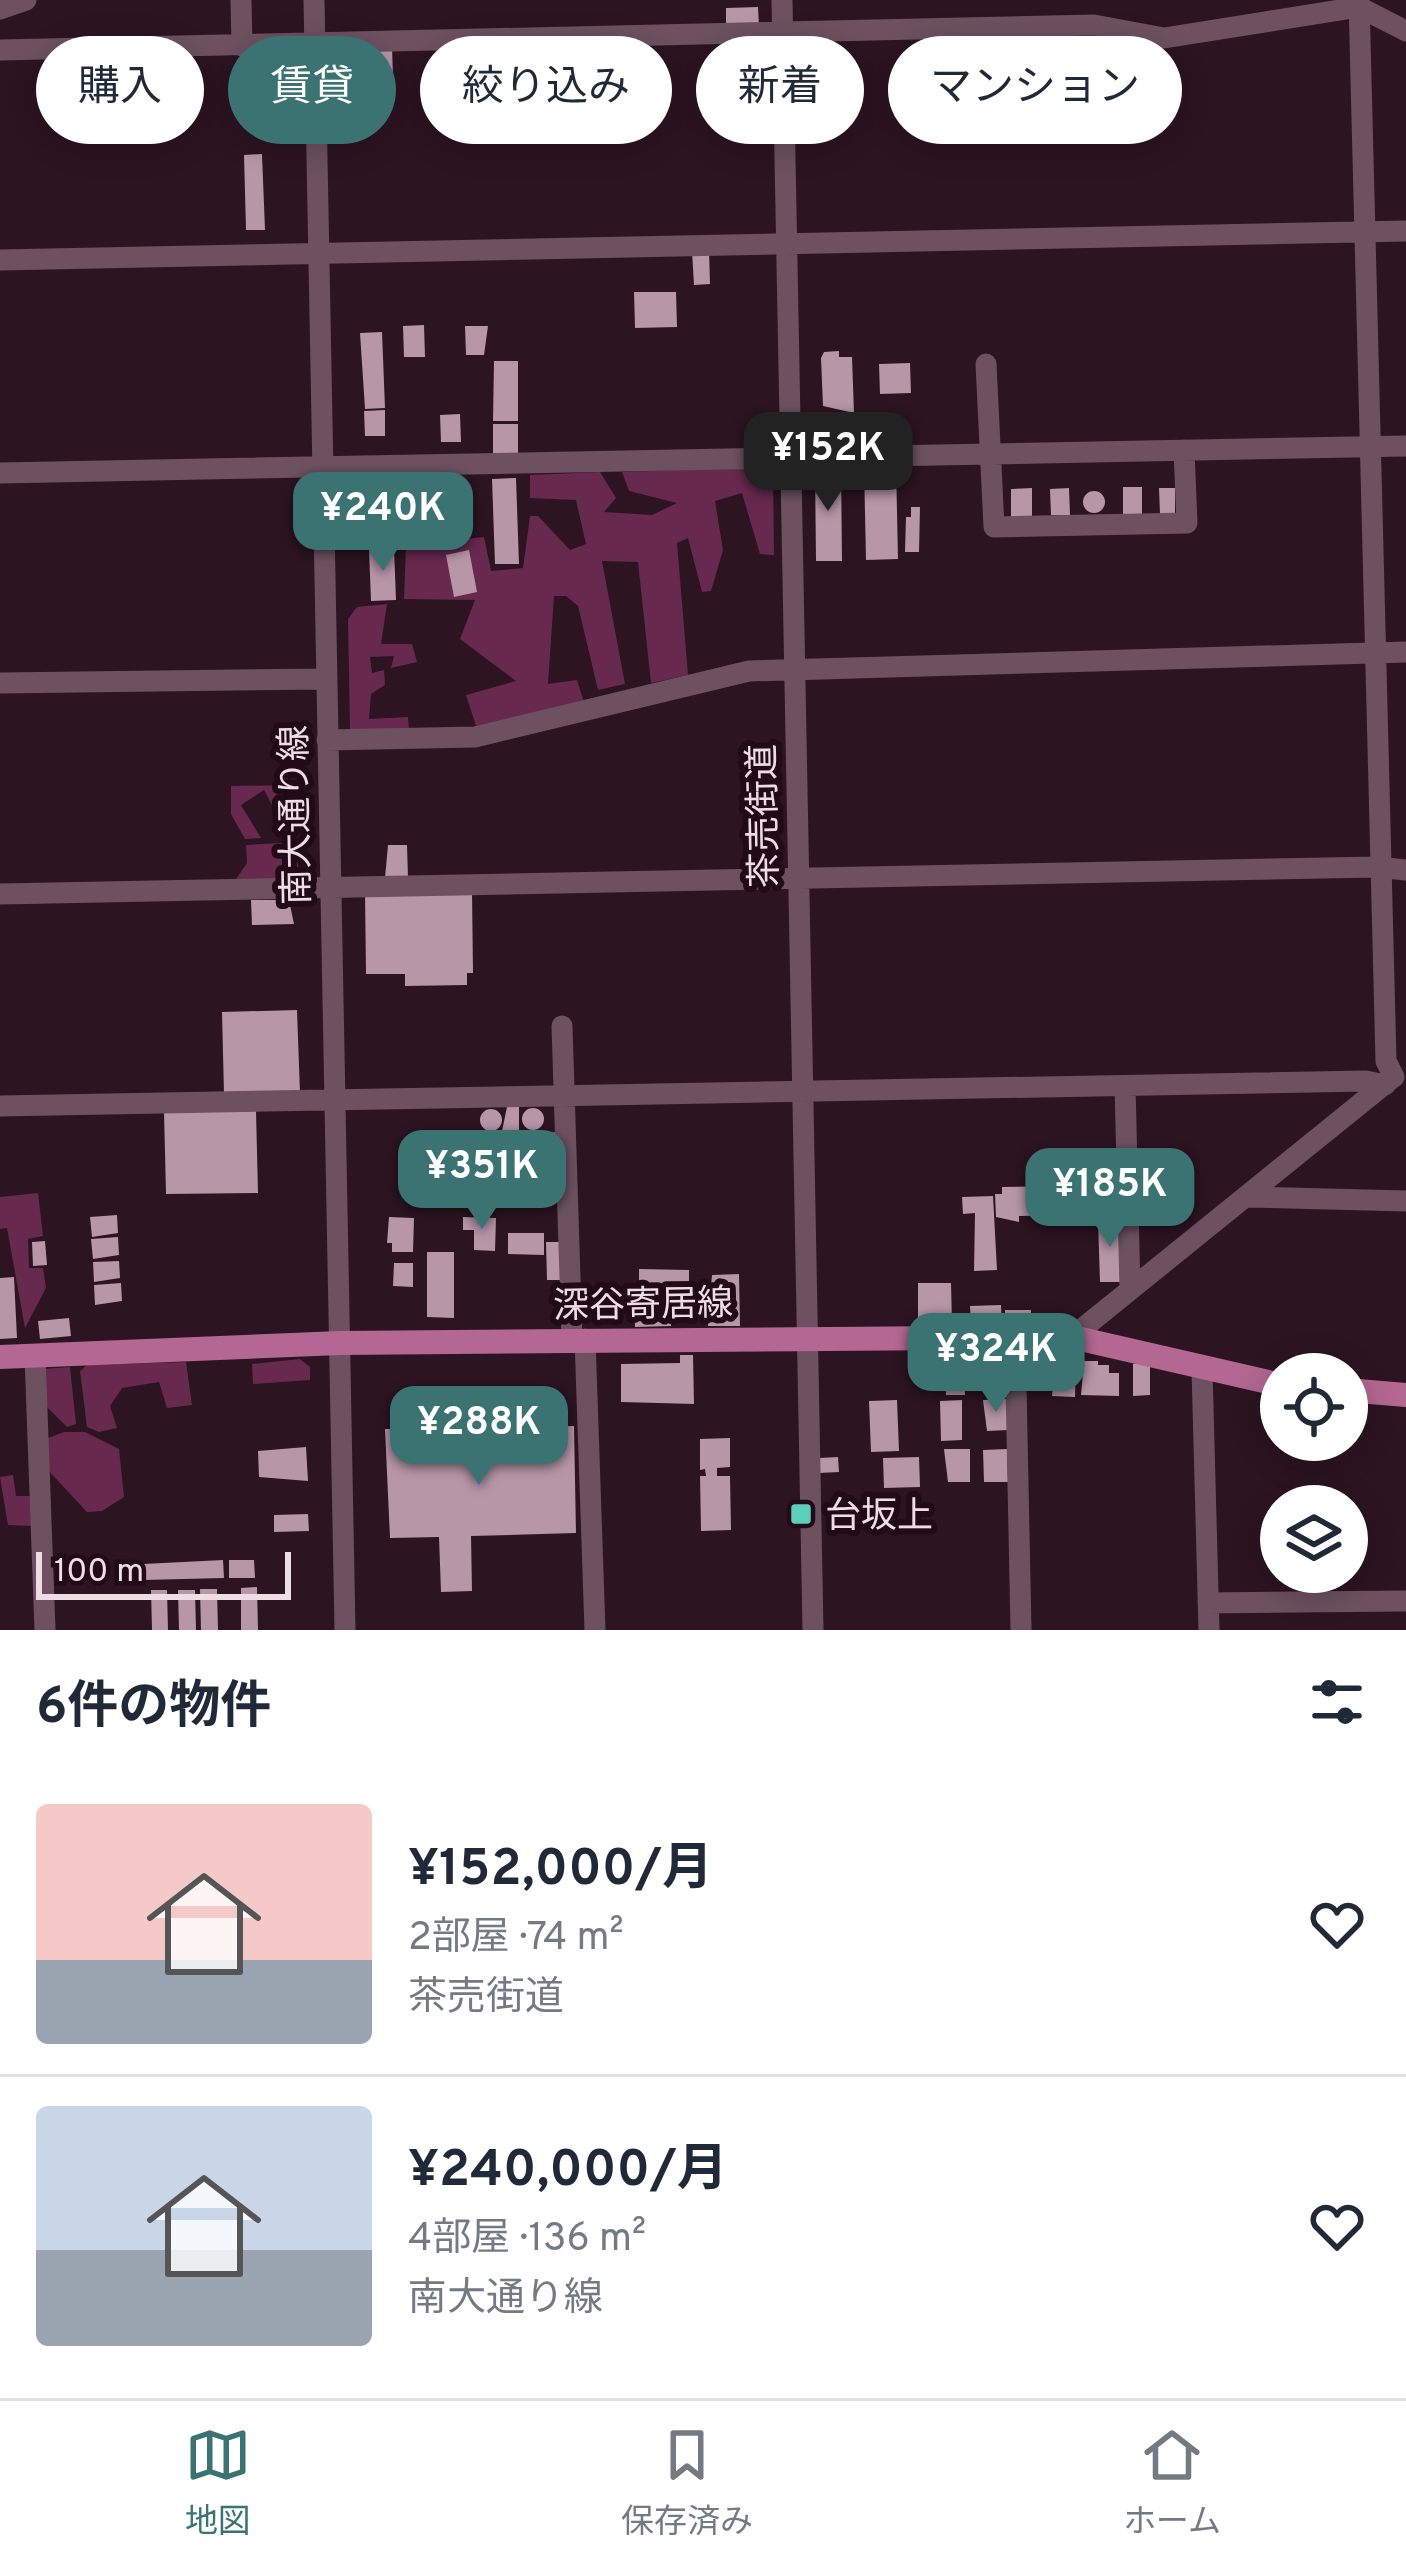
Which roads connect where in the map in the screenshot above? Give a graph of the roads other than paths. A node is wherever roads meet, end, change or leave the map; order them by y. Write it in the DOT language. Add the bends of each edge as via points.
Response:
graph roads {
  1 [pos="26,0"];
  2 [pos="241,0"];
  3 [pos="314,0"];
  4 [pos="782,0"];
  5 [pos="1359,3"];
  6 [pos="0,9"];
  7 [pos="1406,31"];
  8 [pos="781,34"];
  9 [pos="242,36"];
  10 [pos="314,36"];
  11 [pos="396,42"];
  12 [pos="228,46"];
  13 [pos="0,50"];
  14 [pos="315,144"];
  15 [pos="1406,231"];
  16 [pos="1367,232"];
  17 [pos="783,244"];
  18 [pos="317,255"];
  19 [pos="0,260"];
  20 [pos="986,364"];
  21 [pos="1371,446"];
  22 [pos="1406,446"];
  23 [pos="1184,450"];
  24 [pos="990,454"];
  25 [pos="790,460"];
  26 [pos="319,467"];
  27 [pos="0,473"];
  28 [pos="1375,652"];
  29 [pos="1406,652"];
  30 [pos="793,668"];
  31 [pos="325,679"];
  32 [pos="0,682"];
  33 [pos="327,740"];
  34 [pos="1378,866"];
  35 [pos="1406,871"];
  36 [pos="796,879"];
  37 [pos="328,885"];
  38 [pos="0,894"];
  39 [pos="562,1026"];
  40 [pos="1395,1077"];
  41 [pos="1125,1086"];
  42 [pos="801,1092"];
  43 [pos="566,1095"];
  44 [pos="333,1099"];
  45 [pos="0,1106"];
  46 [pos="1249,1197"];
  47 [pos="1406,1201"];
  48 [pos="1130,1289"];
  49 [pos="807,1337"];
  50 [pos="1016,1337"];
  51 [pos="1072,1337"];
  52 [pos="579,1340"];
  53 [pos="340,1343"];
  54 [pos="35,1356"];
  55 [pos="0,1357"];
  56 [pos="1202,1369"];
  57 [pos="1260,1381"];
  58 [pos="1368,1392"];
  59 [pos="1406,1395"];
  60 [pos="1406,1601"];
  61 [pos="1208,1603"];
  62 [pos="44,1630"];
  63 [pos="345,1630"];
  64 [pos="595,1630"];
  65 [pos="813,1630"];
  66 [pos="1021,1630"];
  67 [pos="1209,1630"];
  1 -- 6 [label="street"];
  2 -- 9 [label="street"];
  3 -- 10 [label="street, 南大通り線"];
  4 -- 8 [label="street, 茶売街道"];
  5 -- 7 [label="street"];
  5 -- 8 [label="street" via="1164,38 1094,25"];
  5 -- 16 [label="street"];
  8 -- 11 [label="street"];
  8 -- 17 [label="street, 茶売街道"];
  12 -- 13 [label="street"];
  14 -- 18 [label="street, 南大通り線"];
  15 -- 16 [label="street"];
  16 -- 17 [label="street"];
  16 -- 21 [label="street"];
  17 -- 18 [label="street"];
  17 -- 25 [label="street, 茶売街道"];
  18 -- 19 [label="street"];
  18 -- 26 [label="street, 南大通り線"];
  20 -- 24 [label="street"];
  21 -- 22 [label="street"];
  21 -- 23 [label="street"];
  21 -- 28 [label="street"];
  23 -- 24 [label="street"];
  23 -- 24 [label="street" via="1187,523 994,527"];
  24 -- 25 [label="street"];
  25 -- 26 [label="street"];
  25 -- 30 [label="street, 茶売街道"];
  26 -- 27 [label="street"];
  26 -- 31 [label="street, 南大通り線"];
  28 -- 29 [label="street"];
  28 -- 30 [label="street"];
  28 -- 34 [label="street"];
  30 -- 33 [label="street" via="748,670 475,737"];
  30 -- 36 [label="street, 茶売街道"];
  31 -- 32 [label="street"];
  31 -- 33 [label="street, 南大通り線"];
  33 -- 37 [label="street, 南大通り線"];
  34 -- 35 [label="street"];
  34 -- 36 [label="street"];
  34 -- 40 [label="street" via="1385,1061"];
  36 -- 37 [label="street"];
  36 -- 42 [label="street, 茶売街道"];
  37 -- 38 [label="street"];
  37 -- 44 [label="street, 南大通り線"];
  39 -- 43 [label="street"];
  40 -- 41 [label="street"];
  40 -- 46 [label="street"];
  41 -- 42 [label="street"];
  41 -- 48 [label="street"];
  42 -- 43 [label="street"];
  42 -- 49 [label="street, 茶売街道"];
  43 -- 44 [label="street"];
  43 -- 52 [label="street"];
  44 -- 45 [label="street"];
  44 -- 53 [label="street, 南大通り線"];
  46 -- 47 [label="street"];
  46 -- 48 [label="street"];
  48 -- 51 [label="street"];
  49 -- 50 [label="main road, 深谷寄居線"];
  49 -- 52 [label="main road, 深谷寄居線"];
  49 -- 65 [label="street, 茶売街道"];
  50 -- 51 [label="main road, 深谷寄居線"];
  50 -- 66 [label="street"];
  51 -- 56 [label="main road, 深谷寄居線"];
  52 -- 53 [label="main road, 深谷寄居線"];
  52 -- 64 [label="street"];
  53 -- 54 [label="main road, 深谷寄居線"];
  53 -- 63 [label="street, 南大通り線"];
  54 -- 55 [label="main road, 深谷寄居線"];
  54 -- 62 [label="street"];
  56 -- 57 [label="main road, 深谷寄居線"];
  56 -- 61 [label="street"];
  58 -- 59 [label="main road"];
  60 -- 61 [label="street"];
  61 -- 67 [label="street"];
}
